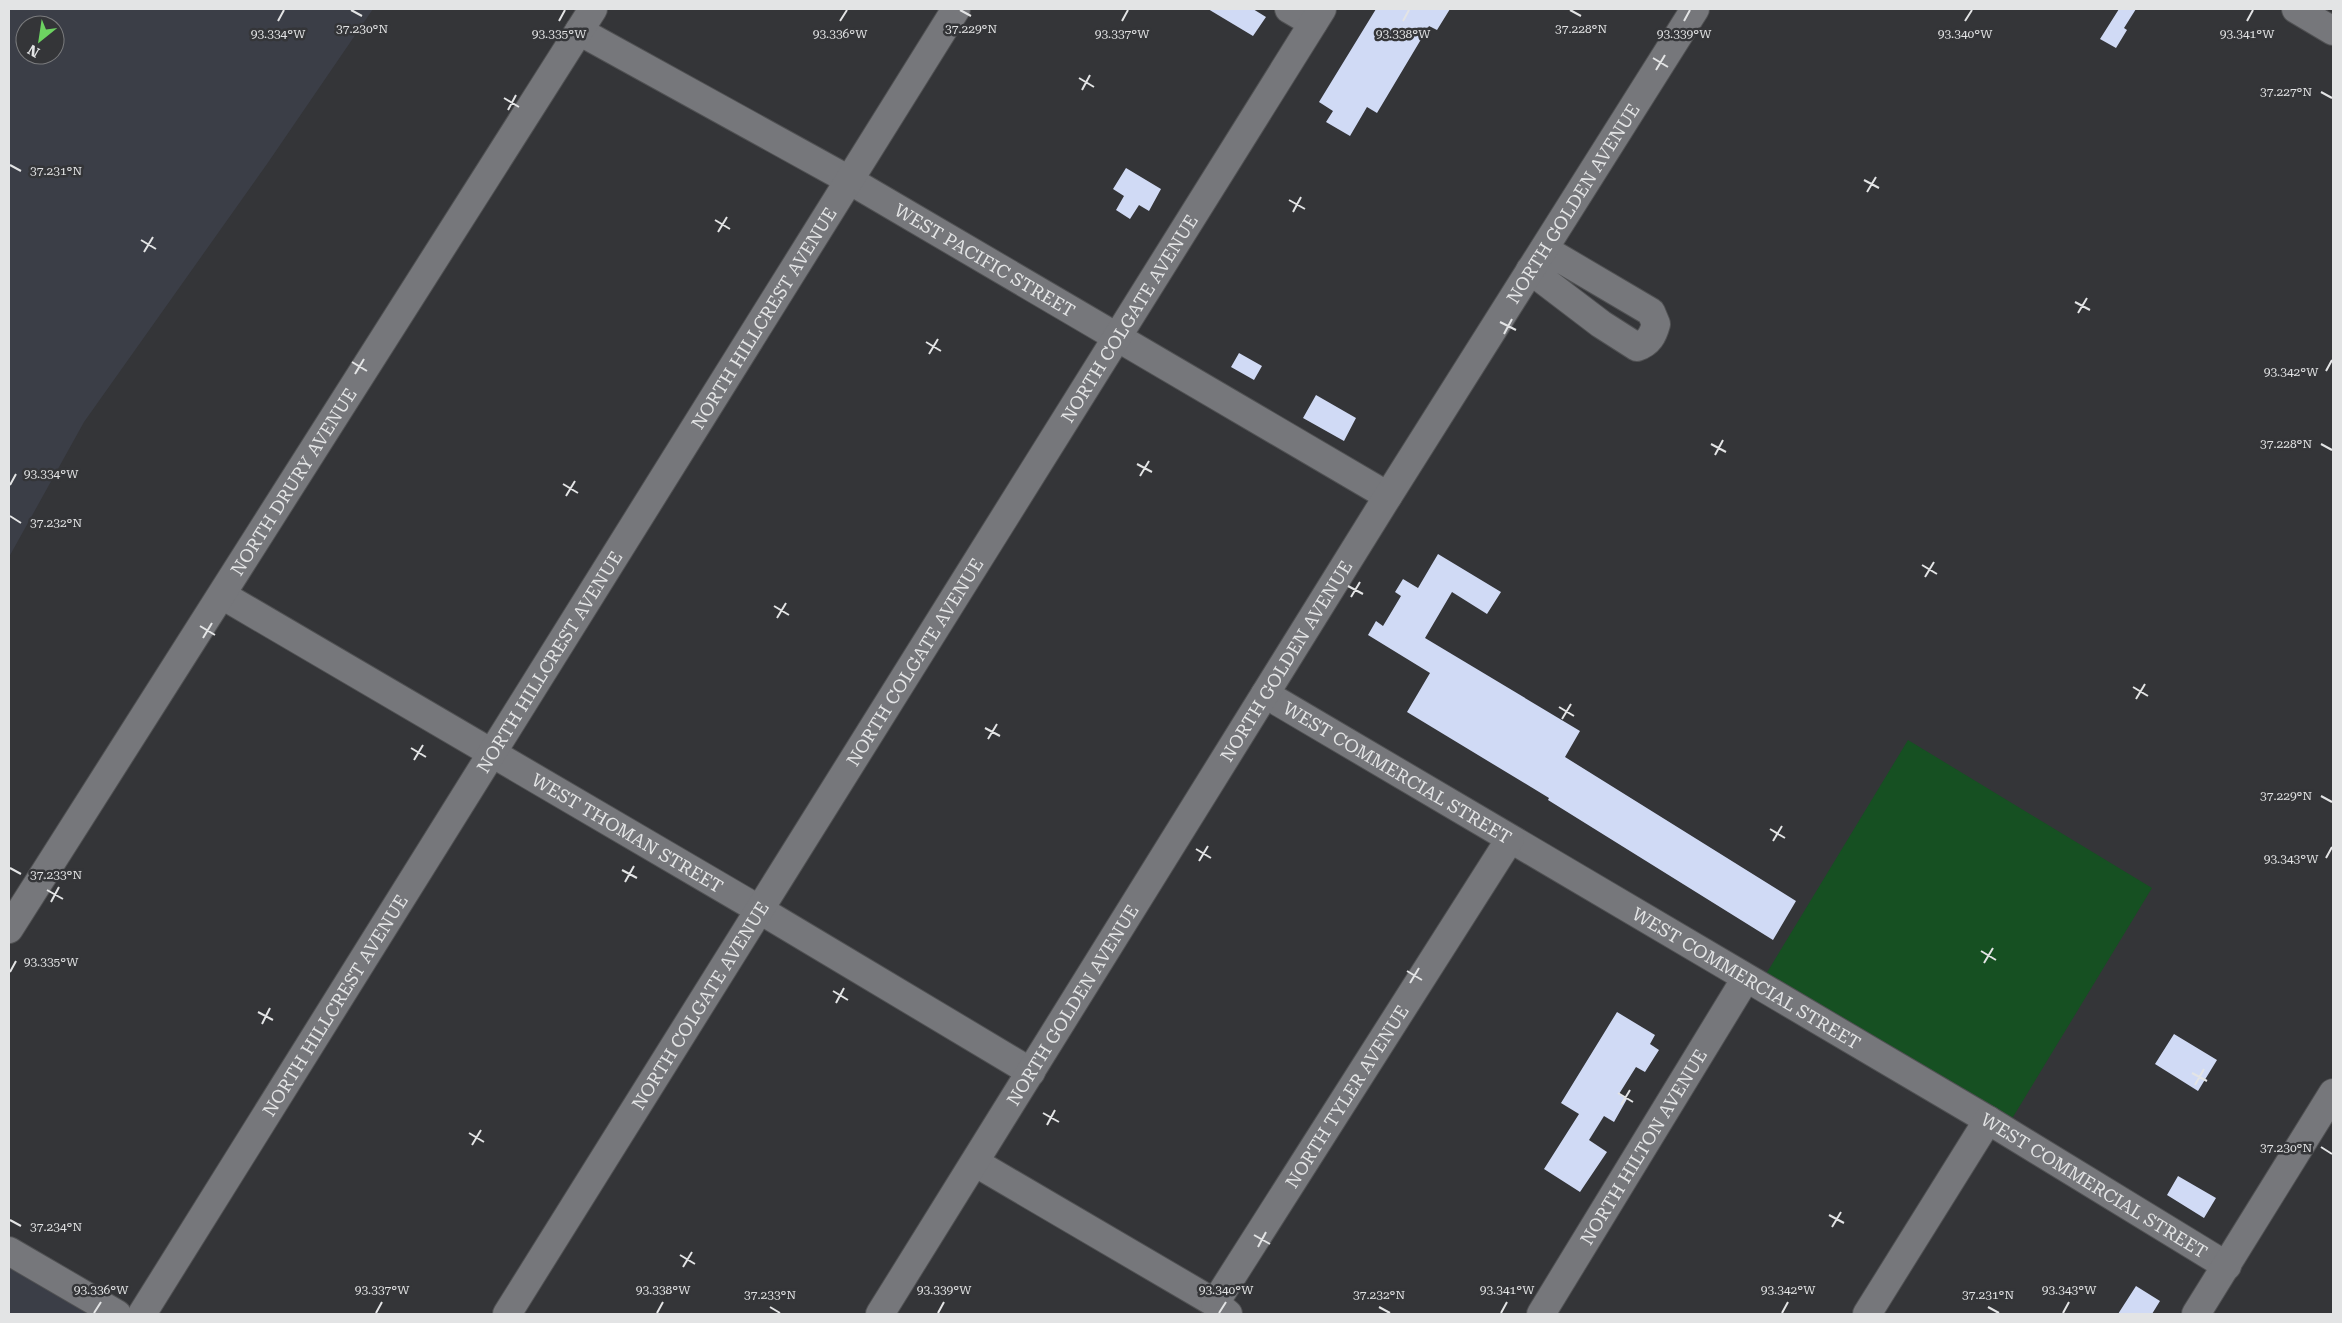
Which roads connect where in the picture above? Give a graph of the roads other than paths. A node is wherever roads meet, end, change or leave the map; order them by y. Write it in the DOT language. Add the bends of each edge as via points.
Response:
graph roads {
  1 [pos="956,9"];
  2 [pos="1289,9"];
  3 [pos="1695,9"];
  4 [pos="2296,9"];
  5 [pos="1318,16"];
  6 [pos="586,20"];
  7 [pos="2333,31"];
  8 [pos="849,180"];
  9 [pos="1117,336"];
  10 [pos="1388,496"];
  11 [pos="222,596"];
  12 [pos="1265,694"];
  13 [pos="492,754"];
  14 [pos="1510,839"];
  15 [pos="760,910"];
  16 [pos="9,929"];
  17 [pos="1746,978"];
  18 [pos="1032,1072"];
  19 [pos="2333,1093"];
  20 [pos="1988,1120"];
  21 [pos="976,1163"];
  22 [pos="9,1251"];
  23 [pos="2227,1266"];
  24 [pos="1222,1309"];
  25 [pos="117,1314"];
  26 [pos="142,1314"];
  27 [pos="507,1314"];
  28 [pos="880,1314"];
  29 [pos="1541,1314"];
  30 [pos="1867,1314"];
  31 [pos="2196,1314"];
  1 -- 8 [label="street, NORTH HILLCREST AVENUE"];
  2 -- 5 [label="street"];
  3 -- 10 [label="street, NORTH GOLDEN AVENUE"];
  4 -- 7 [label="street"];
  5 -- 9 [label="street, NORTH COLGATE AVENUE"];
  6 -- 8 [label="street, WEST PACIFIC STREET"];
  6 -- 11 [label="street, NORTH DRURY AVENUE"];
  8 -- 9 [label="street, WEST PACIFIC STREET"];
  8 -- 13 [label="street, NORTH HILLCREST AVENUE"];
  9 -- 10 [label="street, WEST PACIFIC STREET"];
  9 -- 15 [label="street, NORTH COLGATE AVENUE"];
  10 -- 12 [label="street, NORTH GOLDEN AVENUE"];
  11 -- 13 [label="street, WEST THOMAN STREET"];
  11 -- 16 [label="street, NORTH DRURY AVENUE"];
  12 -- 14 [label="street, WEST COMMERCIAL STREET"];
  12 -- 18 [label="street, NORTH GOLDEN AVENUE"];
  13 -- 15 [label="street, WEST THOMAN STREET"];
  13 -- 26 [label="street, NORTH HILLCREST AVENUE"];
  14 -- 17 [label="street, WEST COMMERCIAL STREET"];
  14 -- 24 [label="street, NORTH TYLER AVENUE"];
  15 -- 18 [label="street, WEST THOMAN STREET"];
  15 -- 27 [label="street, NORTH COLGATE AVENUE"];
  17 -- 20 [label="street, WEST COMMERCIAL STREET"];
  17 -- 29 [label="street, NORTH HILTON AVENUE"];
  18 -- 21 [label="street, NORTH GOLDEN AVENUE"];
  19 -- 23 [label="street"];
  20 -- 23 [label="street, WEST COMMERCIAL STREET"];
  20 -- 30 [label="street"];
  21 -- 24 [label="street"];
  21 -- 28 [label="street, NORTH GOLDEN AVENUE"];
  22 -- 25 [label="street"];
  23 -- 31 [label="street"];
}
